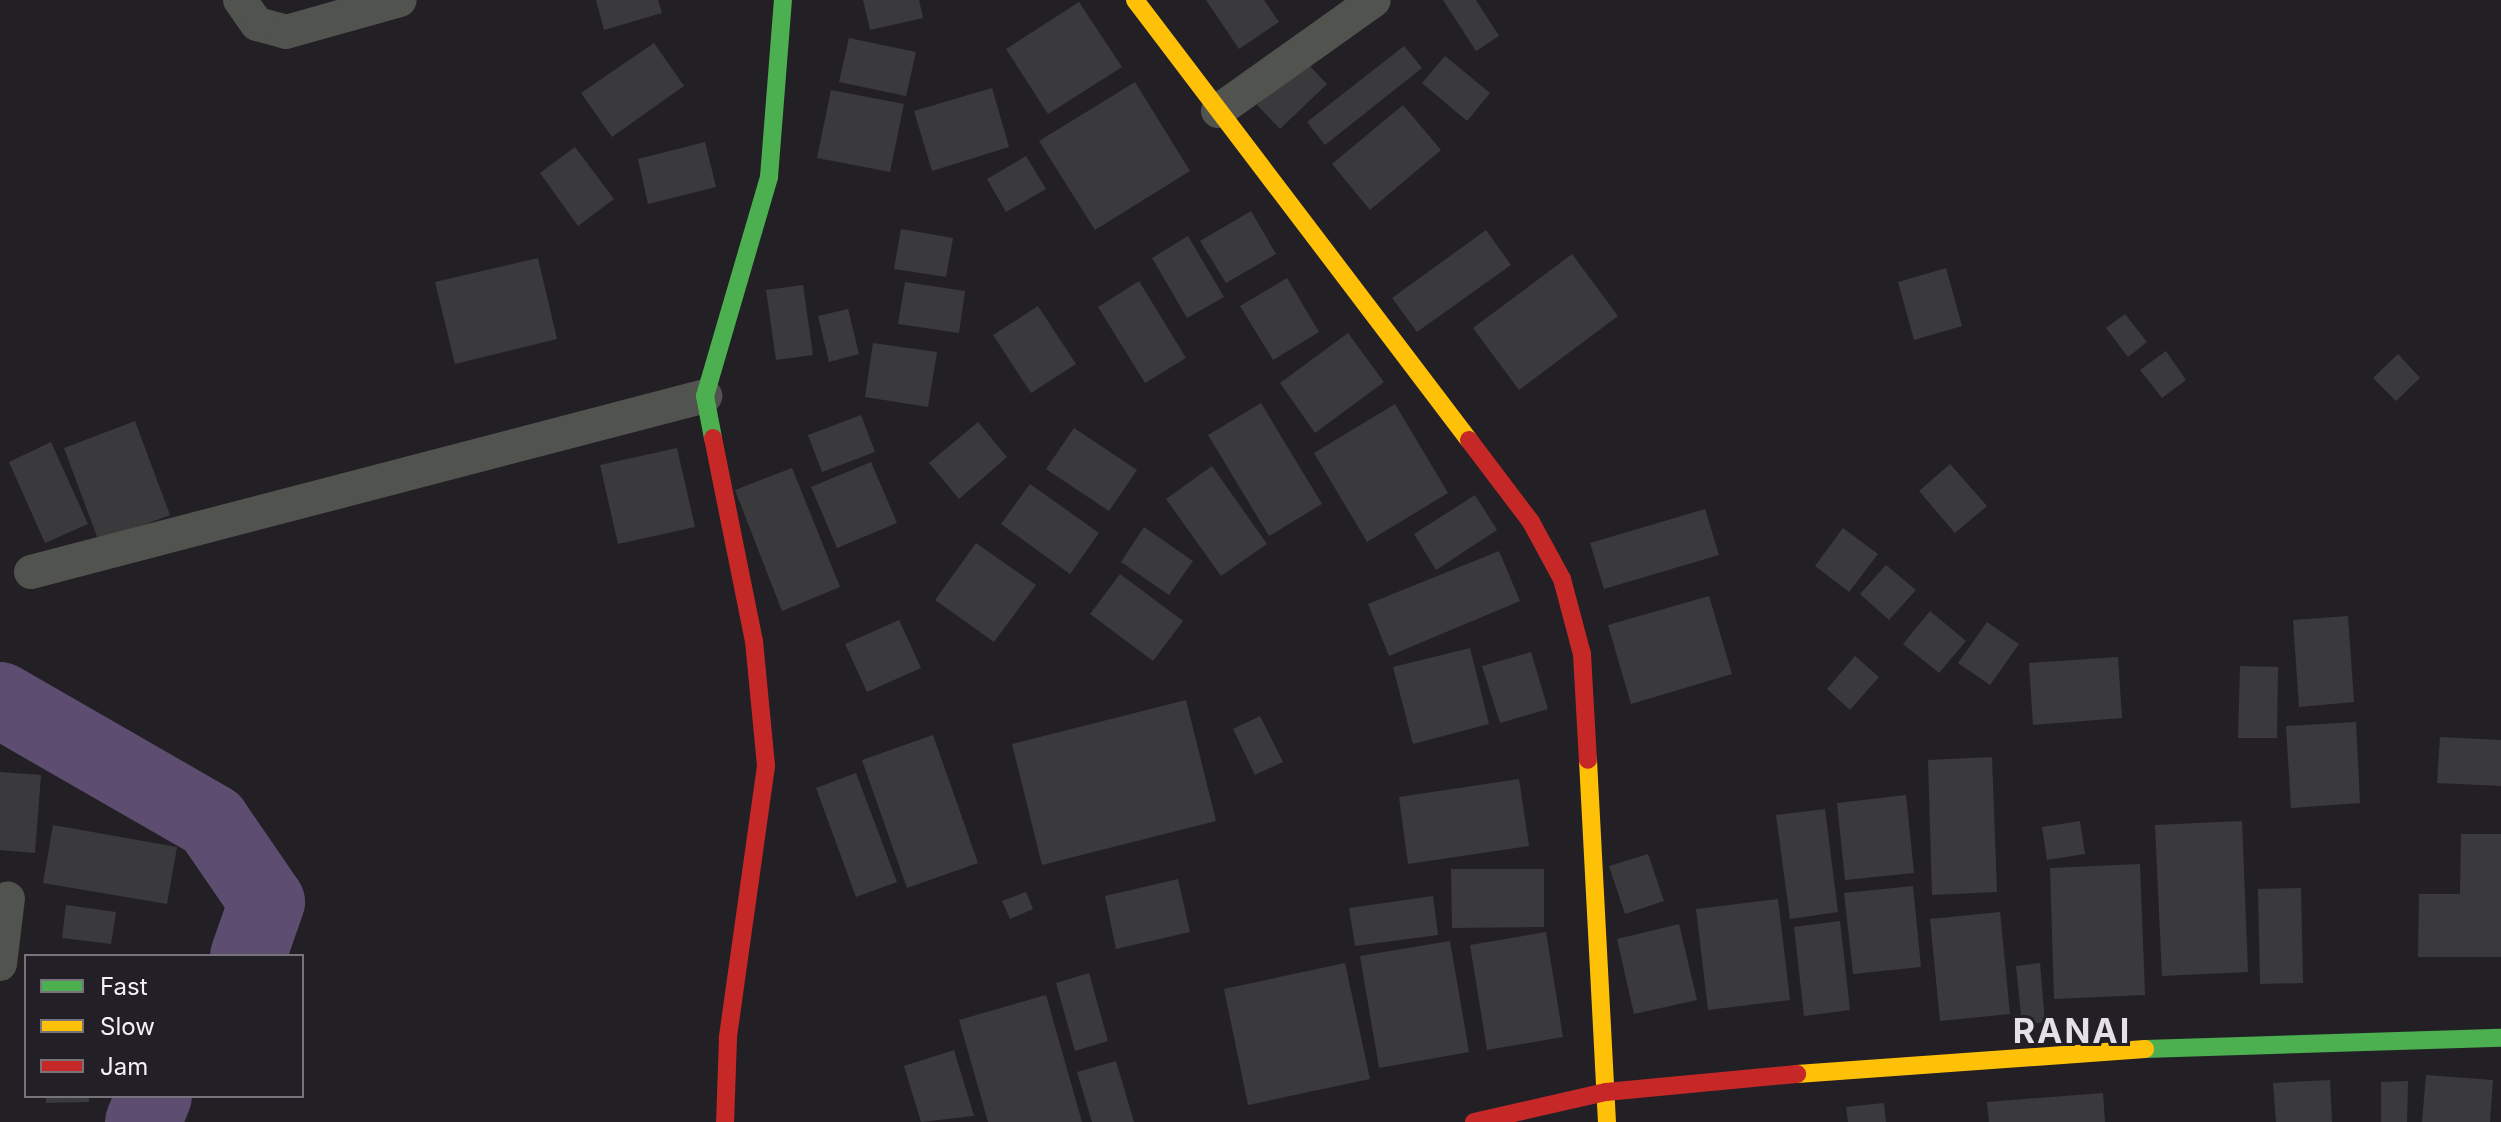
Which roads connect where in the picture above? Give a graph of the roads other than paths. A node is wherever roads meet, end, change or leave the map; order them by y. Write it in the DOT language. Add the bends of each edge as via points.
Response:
graph roads {
  1 [pos="240,0"];
  2 [pos="400,0"];
  3 [pos="783,0"];
  4 [pos="1135,0"];
  5 [pos="1374,0"];
  6 [pos="1218,111"];
  7 [pos="705,396"];
  8 [pos="31,572"];
  9 [pos="8,898"];
  10 [pos="0,964"];
  11 [pos="2501,1038"];
  12 [pos="1606,1092"];
  13 [pos="725,1122"];
  14 [pos="1474,1122"];
  15 [pos="1607,1122"];
  1 -- 2 [label="street" via="257,24 286,32"];
  3 -- 7 [label="street" via="769,177"];
  4 -- 6 [label="street"];
  5 -- 6 [label="street"];
  6 -- 12 [label="street" via="1531,522 1562,579 1582,654"];
  7 -- 8 [label="street"];
  7 -- 13 [label="street" via="754,641 766,766 728,1038"];
  9 -- 10 [label="street"];
  11 -- 12 [label="street" via="2135,1044"];
  12 -- 14 [label="street"];
  12 -- 15 [label="street"];
}
